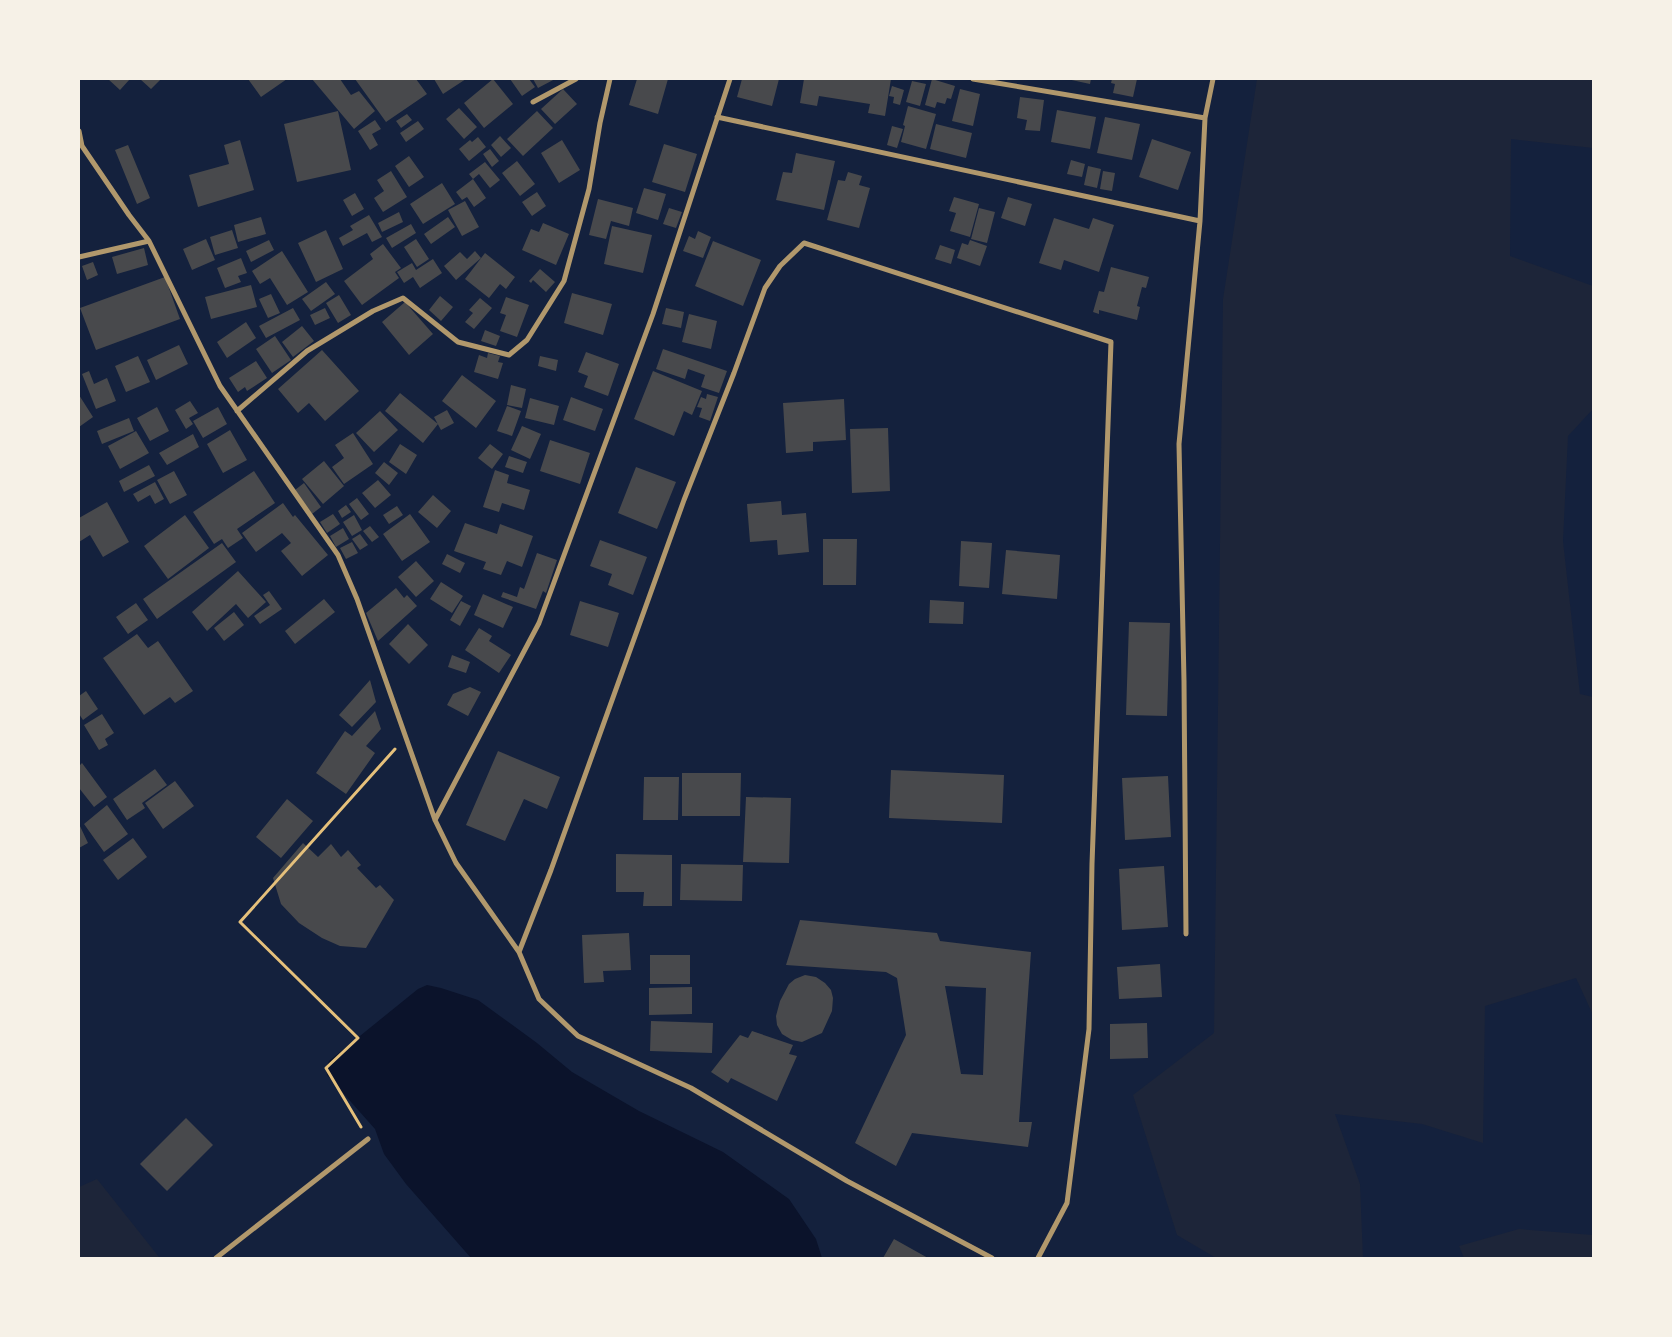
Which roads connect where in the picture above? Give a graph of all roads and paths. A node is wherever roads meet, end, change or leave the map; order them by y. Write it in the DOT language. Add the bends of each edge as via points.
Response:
graph roads {
  1 [pos="576,79"];
  2 [pos="610,79"];
  3 [pos="730,79"];
  4 [pos="973,79"];
  5 [pos="1213,79"];
  6 [pos="533,102"];
  7 [pos="717,117"];
  8 [pos="1205,118"];
  9 [pos="79,131"];
  10 [pos="1200,221"];
  11 [pos="149,241"];
  12 [pos="79,256"];
  13 [pos="237,411"];
  14 [pos="405,738"];
  15 [pos="435,820"];
  16 [pos="1186,934"];
  17 [pos="519,952"];
  18 [pos="368,1139"];
  19 [pos="216,1258"];
  20 [pos="992,1258"];
  21 [pos="1038,1258"];
  1 -- 6 [label="street"];
  2 -- 13 [label="street" via="589,189 564,280 526,340 509,355 458,342 402,298 307,351"];
  3 -- 7 [label="street"];
  4 -- 8 [label="street"];
  5 -- 8 [label="street"];
  7 -- 10 [label="street"];
  7 -- 15 [label="street" via="653,314 539,623"];
  8 -- 10 [label="street"];
  9 -- 11 [label="street" via="82,146"];
  10 -- 16 [label="street" via="1179,444"];
  11 -- 12 [label="street"];
  11 -- 13 [label="street" via="220,386"];
  13 -- 14 [label="street" via="338,556 357,599"];
  14 -- 15 [label="street"];
  14 -- 18 [label="path" via="240,922 358,1038 326,1068"];
  15 -- 17 [label="street" via="456,863"];
  17 -- 20 [label="street" via="539,999 578,1036 691,1088 847,1181"];
  17 -- 21 [label="street" via="684,500 765,288 780,266 804,243 1111,342 1089,1029 1067,1203"];
  18 -- 19 [label="street"];
}
